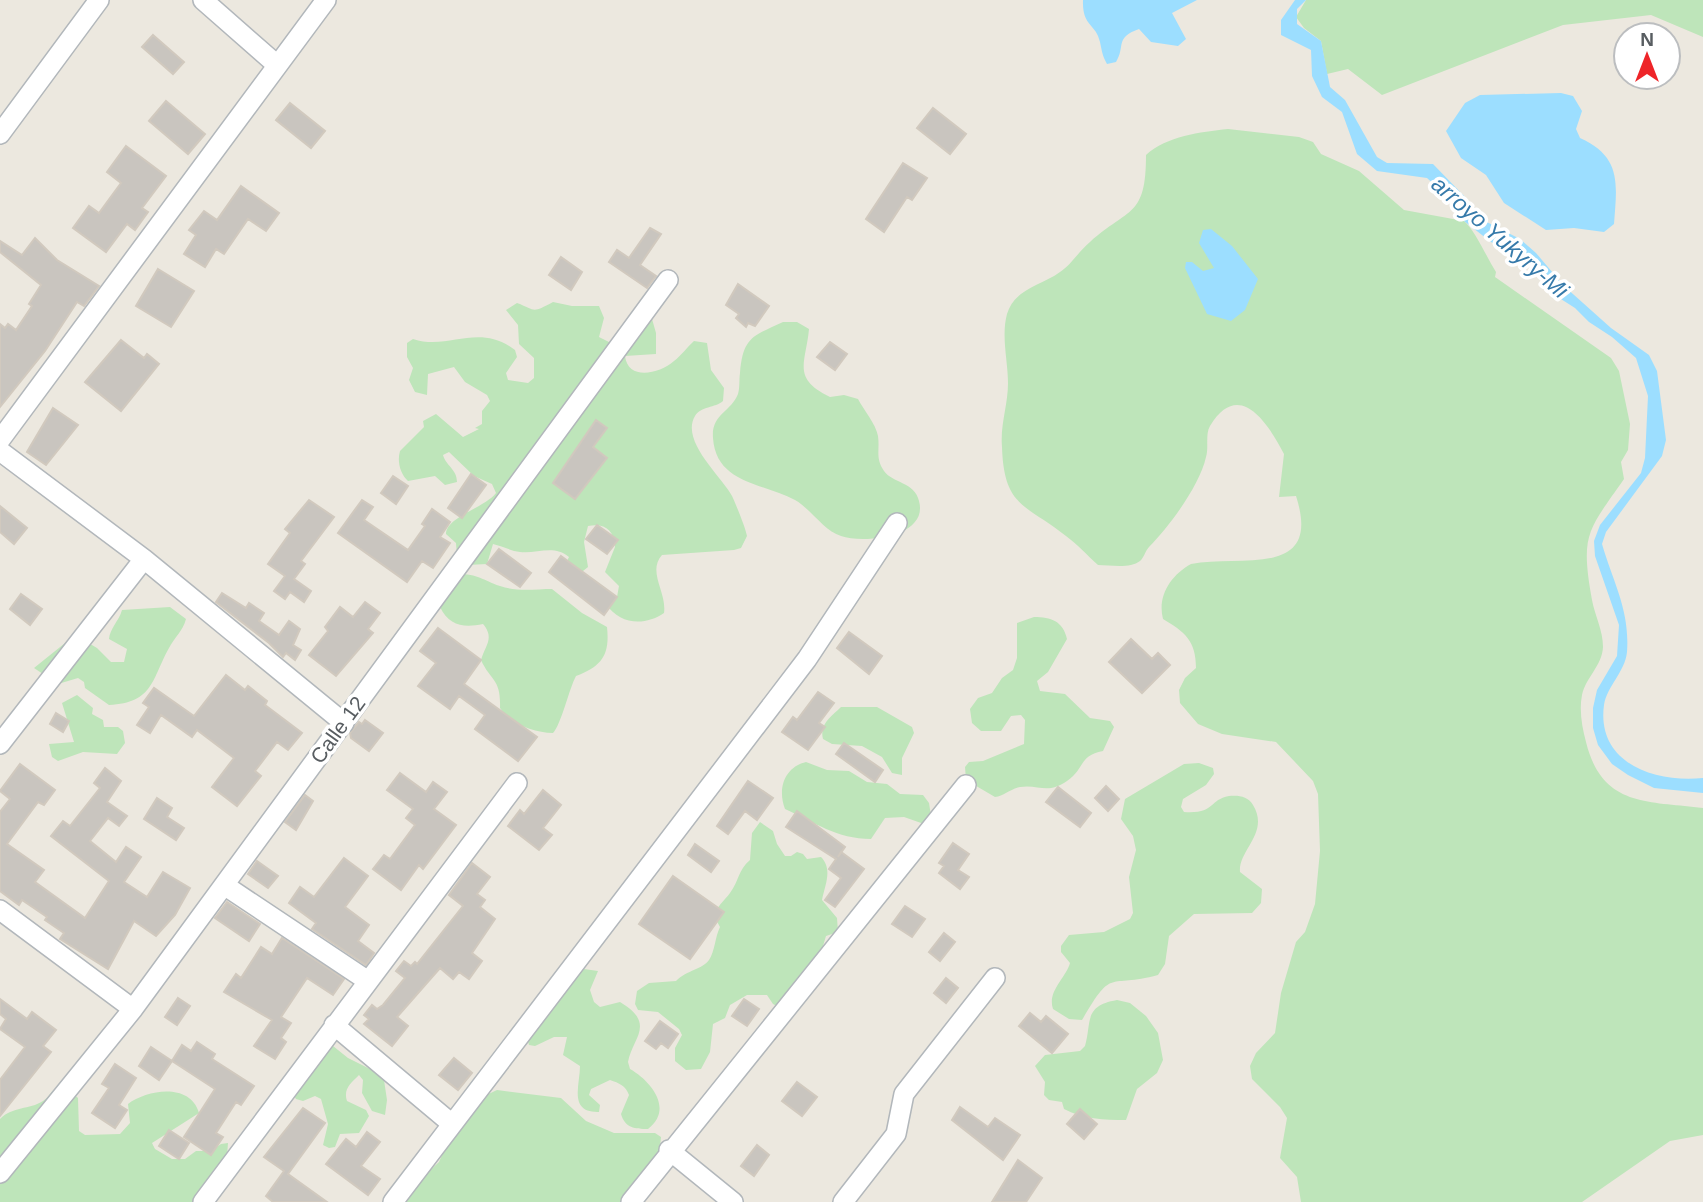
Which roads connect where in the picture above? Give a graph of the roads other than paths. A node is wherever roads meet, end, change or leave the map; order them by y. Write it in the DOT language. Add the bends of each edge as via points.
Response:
graph roads {
  1 [pos="99,0"];
  2 [pos="203,0"];
  3 [pos="326,0"];
  4 [pos="277,65"];
  5 [pos="0,134"];
  6 [pos="668,279"];
  7 [pos="0,440"];
  8 [pos="0,451"];
  9 [pos="897,523"];
  10 [pos="144,559"];
  11 [pos="344,723"];
  12 [pos="0,744"];
  13 [pos="517,783"];
  14 [pos="967,785"];
  15 [pos="224,885"];
  16 [pos="0,910"];
  17 [pos="995,978"];
  18 [pos="368,981"];
  19 [pos="133,1009"];
  20 [pos="334,1025"];
  21 [pos="452,1124"];
  22 [pos="669,1150"];
  23 [pos="0,1173"];
  24 [pos="203,1202"];
  25 [pos="393,1202"];
  26 [pos="631,1202"];
  27 [pos="733,1202"];
  28 [pos="843,1202"];
  1 -- 5 [label="street"];
  2 -- 4 [label="street"];
  3 -- 4 [label="street"];
  4 -- 7 [label="street"];
  6 -- 11 [label="street, Calle 12"];
  8 -- 10 [label="street"];
  9 -- 21 [label="street" via="807,659"];
  10 -- 11 [label="street"];
  10 -- 12 [label="street"];
  11 -- 15 [label="street, Calle 12"];
  13 -- 18 [label="street"];
  14 -- 22 [label="street"];
  15 -- 18 [label="street"];
  15 -- 19 [label="street, Calle 12"];
  16 -- 19 [label="street"];
  17 -- 28 [label="street" via="904,1094 896,1134"];
  18 -- 20 [label="street"];
  19 -- 23 [label="street, Calle 12"];
  20 -- 21 [label="street"];
  20 -- 24 [label="street"];
  21 -- 25 [label="street"];
  22 -- 26 [label="street"];
  22 -- 27 [label="street"];
}
